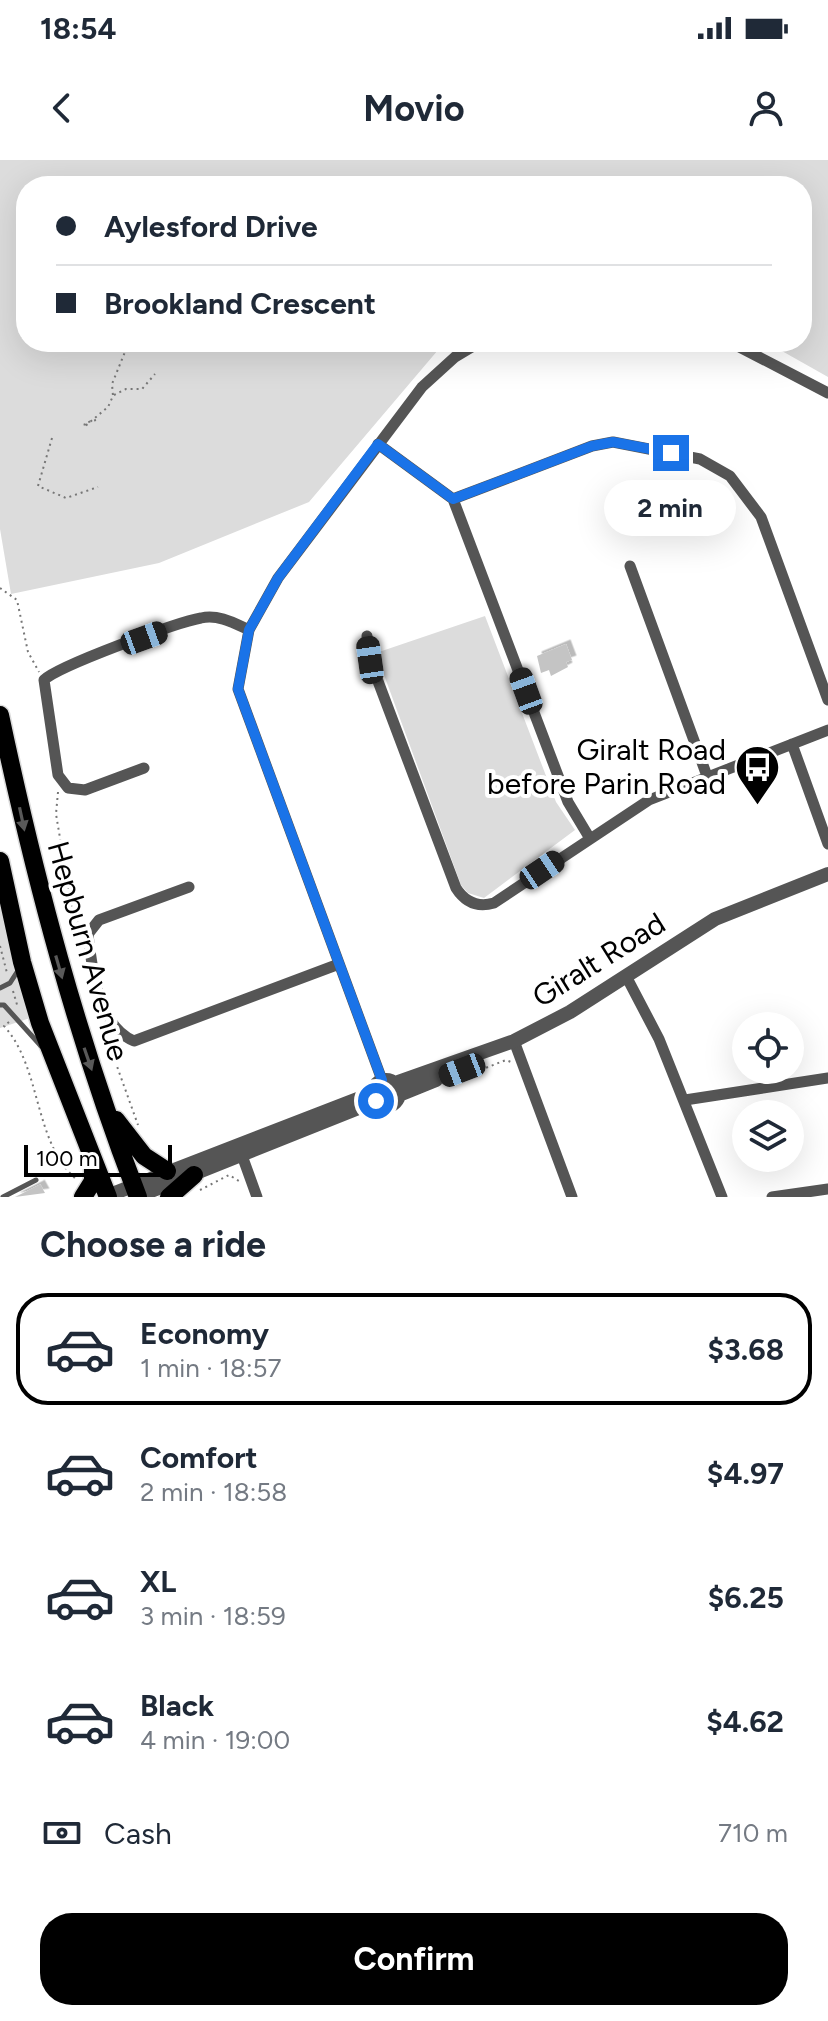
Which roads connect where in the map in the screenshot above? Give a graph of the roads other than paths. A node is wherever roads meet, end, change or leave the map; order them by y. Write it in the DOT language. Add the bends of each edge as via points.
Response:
graph roads {
  1 [pos="463,352"];
  2 [pos="749,352"];
  3 [pos="828,393"];
  4 [pos="378,444"];
  5 [pos="453,499"];
  6 [pos="630,566"];
  7 [pos="249,630"];
  8 [pos="367,636"];
  9 [pos="828,700"];
  10 [pos="0,715"];
  11 [pos="828,730"];
  12 [pos="792,744"];
  13 [pos="144,768"];
  14 [pos="707,776"];
  15 [pos="589,837"];
  16 [pos="828,844"];
  17 [pos="0,861"];
  18 [pos="828,874"];
  19 [pos="828,884"];
  20 [pos="189,887"];
  21 [pos="339,964"];
  22 [pos="14,968"];
  23 [pos="628,980"];
  24 [pos="0,988"];
  25 [pos="0,1005"];
  26 [pos="516,1045"];
  27 [pos="55,1062"];
  28 [pos="804,1076"];
  29 [pos="828,1078"];
  30 [pos="753,1084"];
  31 [pos="392,1086"];
  32 [pos="374,1097"];
  33 [pos="685,1100"];
  34 [pos="104,1105"];
  35 [pos="240,1150"];
  36 [pos="167,1171"];
  37 [pos="36,1180"];
  38 [pos="195,1183"];
  39 [pos="828,1189"];
  40 [pos="136,1194"];
  41 [pos="98,1195"];
  42 [pos="3,1197"];
  43 [pos="169,1197"];
  44 [pos="257,1197"];
  45 [pos="572,1197"];
  46 [pos="722,1197"];
  47 [pos="772,1197"];
  1 -- 4 [label="street" via="422,387"];
  2 -- 3 [label="street"];
  4 -- 5 [label="street"];
  4 -- 7 [label="street" via="278,578"];
  5 -- 9 [label="street" via="613,442 710,464 730,476 761,517"];
  5 -- 15 [label="street" via="568,802"];
  6 -- 14 [label="street"];
  7 -- 13 [label="street" via="201,617 86,658 44,680 58,775 68,788 85,790"];
  7 -- 21 [label="street" via="238,689"];
  8 -- 15 [label="street" via="370,660 463,899 494,903"];
  10 -- 34 [label="main road, Hepburn Avenue, one-way" via="53,946"];
  11 -- 12 [label="street"];
  12 -- 14 [label="street"];
  12 -- 16 [label="street"];
  14 -- 15 [label="street" via="649,800"];
  17 -- 22 [label="main road, Hepburn Avenue"];
  18 -- 23 [label="street, Giralt Road" via="715,919"];
  19 -- 23 [label="street, Giralt Road" via="723,925"];
  20 -- 21 [label="street" via="99,920 88,934 92,965 119,1035 134,1041"];
  21 -- 31 [label="street"];
  22 -- 24 [label="lane" via="10,983"];
  22 -- 27 [label="main road, Hepburn Avenue"];
  23 -- 26 [label="street, Giralt Road" via="576,1020"];
  23 -- 33 [label="street"];
  25 -- 27 [label="lane"];
  26 -- 31 [label="street, Giralt Road"];
  26 -- 45 [label="street"];
  27 -- 41 [label="main road, Hepburn Avenue" via="92,1157"];
  28 -- 29 [label="street"];
  30 -- 33 [label="street"];
  31 -- 32 [label="street"];
  31 -- 32 [label="street, Giralt Road" via="388,1106"];
  32 -- 35 [label="street"];
  33 -- 46 [label="street"];
  34 -- 36 [label="main road" via="144,1156"];
  34 -- 40 [label="main road, Hepburn Avenue"];
  35 -- 36 [label="street"];
  35 -- 38 [label="street"];
  35 -- 44 [label="street"];
  36 -- 40 [label="street"];
  37 -- 42 [label="lane"];
  38 -- 40 [label="street"];
  38 -- 43 [label="main road"];
  39 -- 47 [label="street"];
  40 -- 41 [label="street"];
}
